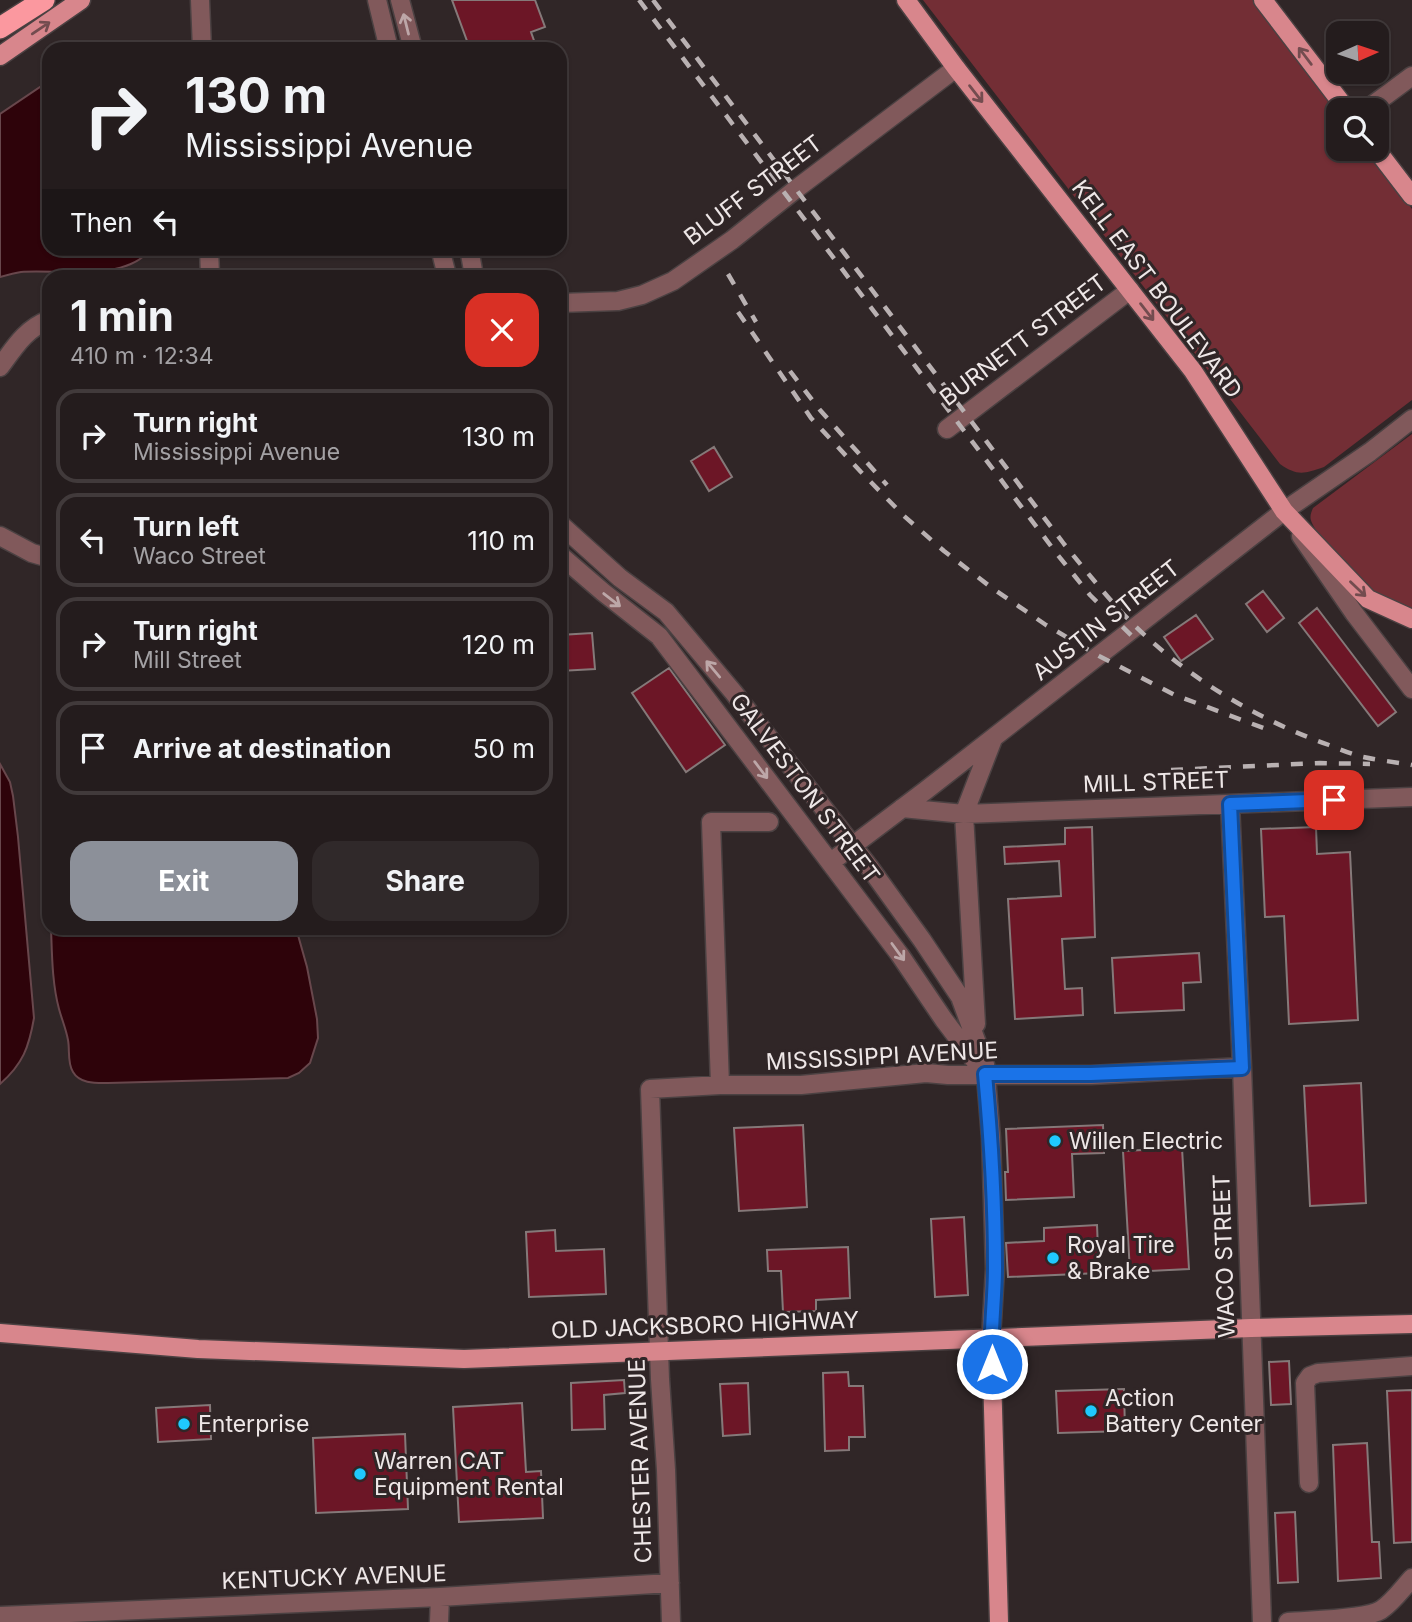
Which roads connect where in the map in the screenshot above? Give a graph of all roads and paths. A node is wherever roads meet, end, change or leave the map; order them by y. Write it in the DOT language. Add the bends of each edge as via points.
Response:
graph roads {
  1 [pos="44,0"];
  2 [pos="81,0"];
  3 [pos="200,0"];
  4 [pos="377,0"];
  5 [pos="400,0"];
  6 [pos="906,0"];
  7 [pos="1268,2"];
  8 [pos="0,28"];
  9 [pos="202,42"];
  10 [pos="387,42"];
  11 [pos="410,42"];
  12 [pos="0,56"];
  13 [pos="956,68"];
  14 [pos="1412,76"];
  15 [pos="1338,98"];
  16 [pos="1382,98"];
  17 [pos="1385,161"];
  18 [pos="1412,196"];
  19 [pos="1130,290"];
  20 [pos="567,303"];
  21 [pos="42,323"];
  22 [pos="0,367"];
  23 [pos="1412,419"];
  24 [pos="947,429"];
  25 [pos="1284,511"];
  26 [pos="567,530"];
  27 [pos="0,536"];
  28 [pos="42,556"];
  29 [pos="567,561"];
  30 [pos="1412,619"];
  31 [pos="1412,690"];
  32 [pos="993,738"];
  33 [pos="1412,797"];
  34 [pos="1230,804"];
  35 [pos="902,808"];
  36 [pos="964,814"];
  37 [pos="769,822"];
  38 [pos="852,845"];
  39 [pos="831,862"];
  40 [pos="978,1043"];
  41 [pos="1242,1068"];
  42 [pos="985,1074"];
  43 [pos="720,1085"];
  44 [pos="650,1089"];
  45 [pos="1412,1324"];
  46 [pos="1251,1328"];
  47 [pos="0,1333"];
  48 [pos="991,1338"];
  49 [pos="660,1351"];
  50 [pos="1412,1366"];
  51 [pos="1309,1483"];
  52 [pos="1412,1578"];
  53 [pos="670,1583"];
  54 [pos="440,1597"];
  55 [pos="0,1616"];
  56 [pos="439,1622"];
  57 [pos="671,1622"];
  58 [pos="999,1622"];
  59 [pos="1262,1622"];
  60 [pos="1288,1622"];
  1 -- 8 [label="highway"];
  12 -- 2 [label="main road, one-way"];
  3 -- 9 [label="street"];
  4 -- 10 [label="street"];
  11 -- 5 [label="street, one-way"];
  6 -- 13 [label="main road, KELL EAST BOULEVARD"];
  15 -- 7 [label="main road, one-way"];
  13 -- 19 [label="main road, KELL EAST BOULEVARD, one-way"];
  13 -- 20 [label="street, BLUFF STREET" via="673,281 618,301"];
  14 -- 16 [label="street"];
  17 -- 18 [label="main road"];
  19 -- 24 [label="street, BURNETT STREET"];
  19 -- 25 [label="main road, KELL EAST BOULEVARD, one-way" via="1193,371"];
  21 -- 22 [label="street" via="24,334"];
  23 -- 25 [label="street, AUSTIN STREET"];
  25 -- 30 [label="main road, KELL EAST BOULEVARD, one-way" via="1368,599"];
  25 -- 31 [label="street"];
  25 -- 32 [label="street, AUSTIN STREET"];
  38 -- 26 [label="street, GALVESTON STREET, one-way" via="666,612"];
  27 -- 28 [label="street"];
  29 -- 39 [label="street, GALVESTON STREET, one-way" via="659,636"];
  32 -- 35 [label="street, AUSTIN STREET"];
  32 -- 36 [label="street, GALVESTON STREET"];
  33 -- 34 [label="street, MILL STREET"];
  34 -- 36 [label="street, MILL STREET"];
  34 -- 41 [label="street, WACO STREET"];
  35 -- 36 [label="street, MILL STREET"];
  35 -- 38 [label="street, AUSTIN STREET"];
  36 -- 40 [label="street, GALVESTON STREET"];
  37 -- 43 [label="street" via="711,822"];
  38 -- 39 [label="street, AUSTIN STREET"];
  38 -- 40 [label="street, GALVESTON STREET" via="960,997"];
  39 -- 42 [label="street, GALVESTON STREET, one-way"];
  40 -- 42 [label="street, GALVESTON STREET"];
  41 -- 42 [label="street, MISSISSIPPI AVENUE"];
  41 -- 46 [label="street, WACO STREET"];
  42 -- 43 [label="street, MISSISSIPPI AVENUE"];
  42 -- 48 [label="street, GALVESTON STREET" via="995,1269"];
  43 -- 44 [label="street, MISSISSIPPI AVENUE"];
  44 -- 49 [label="street, CHESTER AVENUE"];
  45 -- 46 [label="main road, OLD JACKSBORO HIGHWAY"];
  46 -- 48 [label="main road, OLD JACKSBORO HIGHWAY"];
  46 -- 59 [label="street, WACO STREET"];
  47 -- 49 [label="main road, OLD JACKSBORO HIGHWAY" via="198,1349 424,1358"];
  48 -- 49 [label="main road, OLD JACKSBORO HIGHWAY"];
  48 -- 58 [label="main road, GALVESTON STREET"];
  49 -- 53 [label="street, CHESTER AVENUE"];
  50 -- 51 [label="street" via="1310,1376 1305,1383"];
  52 -- 60 [label="street" via="1378,1612"];
  53 -- 54 [label="street, KENTUCKY AVENUE"];
  53 -- 57 [label="street, CHESTER AVENUE"];
  54 -- 55 [label="street, KENTUCKY AVENUE"];
  54 -- 56 [label="street"];
}
